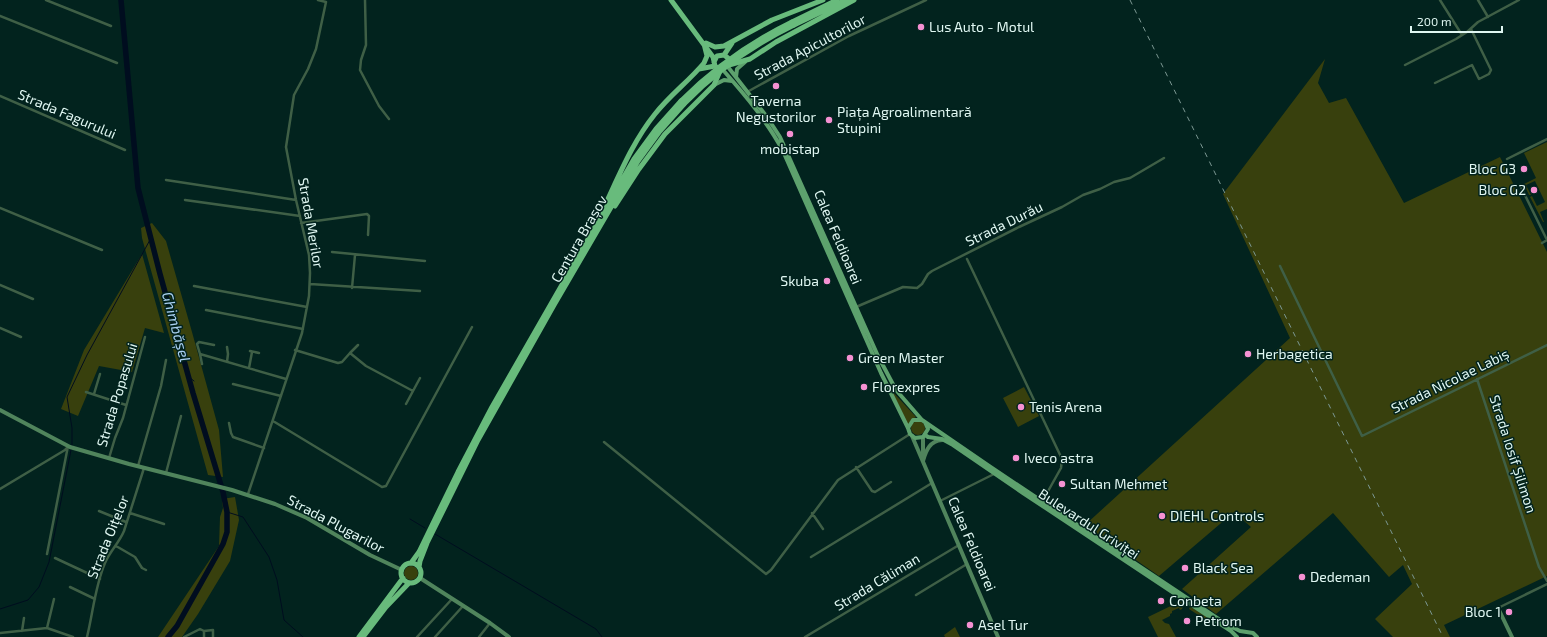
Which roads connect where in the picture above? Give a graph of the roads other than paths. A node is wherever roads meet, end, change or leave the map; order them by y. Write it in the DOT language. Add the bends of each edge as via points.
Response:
graph roads {
  1 [pos="46,0"];
  2 [pos="318,0"];
  3 [pos="364,0"];
  4 [pos="671,0"];
  5 [pos="823,0"];
  6 [pos="837,0"];
  7 [pos="846,0"];
  8 [pos="854,0"];
  9 [pos="926,0"];
  10 [pos="1440,0"];
  11 [pos="1478,0"];
  12 [pos="1519,0"];
  13 [pos="326,1"];
  14 [pos="0,16"];
  15 [pos="1488,17"];
  16 [pos="793,23"];
  17 [pos="111,26"];
  18 [pos="1471,29"];
  19 [pos="1462,35"];
  20 [pos="733,42"];
  21 [pos="705,44"];
  22 [pos="721,55"];
  23 [pos="750,58"];
  24 [pos="117,63"];
  25 [pos="714,64"];
  26 [pos="1405,65"];
  27 [pos="729,66"];
  28 [pos="699,69"];
  29 [pos="722,70"];
  30 [pos="736,77"];
  31 [pos="732,81"];
  32 [pos="1435,83"];
  33 [pos="714,85"];
  34 [pos="747,92"];
  35 [pos="0,96"];
  36 [pos="389,118"];
  37 [pos="1547,139"];
  38 [pos="125,150"];
  39 [pos="1164,158"];
  40 [pos="1507,159"];
  41 [pos="166,180"];
  42 [pos="1520,185"];
  43 [pos="185,200"];
  44 [pos="296,200"];
  45 [pos="0,208"];
  46 [pos="300,216"];
  47 [pos="301,223"];
  48 [pos="368,235"];
  49 [pos="592,235"];
  50 [pos="1547,240"];
  51 [pos="1542,243"];
  52 [pos="102,250"];
  53 [pos="332,252"];
  54 [pos="355,254"];
  55 [pos="967,259"];
  56 [pos="426,261"];
  57 [pos="1280,266"];
  58 [pos="0,284"];
  59 [pos="310,284"];
  60 [pos="194,286"];
  61 [pos="352,288"];
  62 [pos="420,291"];
  63 [pos="33,299"];
  64 [pos="307,307"];
  65 [pos="855,307"];
  66 [pos="206,310"];
  67 [pos="472,327"];
  68 [pos="0,328"];
  69 [pos="303,329"];
  70 [pos="21,337"];
  71 [pos="145,337"];
  72 [pos="214,345"];
  73 [pos="358,345"];
  74 [pos="1547,345"];
  75 [pos="227,348"];
  76 [pos="296,350"];
  77 [pos="259,353"];
  78 [pos="350,353"];
  79 [pos="200,354"];
  80 [pos="166,360"];
  81 [pos="227,362"];
  82 [pos="202,364"];
  83 [pos="249,368"];
  84 [pos="100,374"];
  85 [pos="420,378"];
  86 [pos="286,379"];
  87 [pos="1477,379"];
  88 [pos="233,384"];
  89 [pos="413,391"];
  90 [pos="86,392"];
  91 [pos="94,394"];
  92 [pos="281,396"];
  93 [pos="406,404"];
  94 [pos="126,405"];
  95 [pos="0,410"];
  96 [pos="181,416"];
  97 [pos="923,420"];
  98 [pos="273,421"];
  99 [pos="229,423"];
  100 [pos="908,428"];
  101 [pos="911,435"];
  102 [pos="924,436"];
  103 [pos="944,440"];
  104 [pos="604,442"];
  105 [pos="69,447"];
  106 [pos="264,448"];
  107 [pos="109,458"];
  108 [pos="922,461"];
  109 [pos="138,466"];
  110 [pos="856,467"];
  111 [pos="144,468"];
  112 [pos="166,473"];
  113 [pos="994,474"];
  114 [pos="891,482"];
  115 [pos="932,482"];
  116 [pos="0,489"];
  117 [pos="248,494"];
  118 [pos="940,501"];
  119 [pos="1042,502"];
  120 [pos="99,511"];
  121 [pos="130,513"];
  122 [pos="812,513"];
  123 [pos="126,522"];
  124 [pos="164,524"];
  125 [pos="823,529"];
  126 [pos="959,545"];
  127 [pos="116,546"];
  128 [pos="47,554"];
  129 [pos="811,557"];
  130 [pos="55,558"];
  131 [pos="410,563"];
  132 [pos="967,564"];
  133 [pos="419,567"];
  134 [pos="146,570"];
  135 [pos="402,570"];
  136 [pos="403,578"];
  137 [pos="420,578"];
  138 [pos="100,579"];
  139 [pos="1547,580"];
  140 [pos="409,583"];
  141 [pos="1547,584"];
  142 [pos="70,588"];
  143 [pos="916,595"];
  144 [pos="54,598"];
  145 [pos="95,599"];
  146 [pos="452,600"];
  147 [pos="463,606"];
  148 [pos="1498,608"];
  149 [pos="24,618"];
  150 [pos="490,623"];
  151 [pos="47,628"];
  152 [pos="22,631"];
  153 [pos="204,631"];
  154 [pos="1247,632"];
  155 [pos="0,634"];
  156 [pos="73,637"];
  157 [pos="87,637"];
  158 [pos="184,637"];
  159 [pos="204,637"];
  160 [pos="214,637"];
  161 [pos="359,637"];
  162 [pos="363,637"];
  163 [pos="418,637"];
  164 [pos="435,637"];
  165 [pos="479,637"];
  166 [pos="509,637"];
  167 [pos="805,637"];
  168 [pos="998,637"];
  169 [pos="1237,637"];
  170 [pos="1241,637"];
  171 [pos="1257,637"];
  172 [pos="1512,637"];
  1 -- 17 [label="street"];
  2 -- 13 [label="street, Strada Merilor"];
  3 -- 36 [label="street" via="366,45 360,70 379,106"];
  4 -- 21 [label="highway"];
  5 -- 20 [label="highway" via="772,20"];
  6 -- 16 [label="highway, Centura Brașov"];
  7 -- 16 [label="highway, Centura Brașov"];
  8 -- 23 [label="highway"];
  9 -- 34 [label="street, Strada Apicultorilor" via="843,39"];
  10 -- 19 [label="street"];
  11 -- 15 [label="street"];
  12 -- 15 [label="street"];
  13 -- 44 [label="street, Strada Merilor" via="316,49 293,98 286,149"];
  14 -- 24 [label="street"];
  15 -- 18 [label="street"];
  16 -- 49 [label="highway, Centura Brașov, bridge" via="771,32 741,50 715,70 656,129 634,159"];
  18 -- 19 [label="street"];
  18 -- 32 [label="street" via="1491,70 1489,74 1479,79 1472,64"];
  19 -- 26 [label="street"];
  20 -- 21 [label="highway" via="719,47"];
  20 -- 22 [label="highway"];
  21 -- 22 [label="highway"];
  21 -- 25 [label="highway"];
  21 -- 28 [label="highway" via="707,56"];
  22 -- 25 [label="highway"];
  22 -- 27 [label="highway" via="728,58"];
  23 -- 27 [label="highway"];
  23 -- 30 [label="main road" via="739,66"];
  25 -- 28 [label="highway"];
  25 -- 29 [label="highway"];
  27 -- 29 [label="highway"];
  27 -- 30 [label="main road, Calea Feldioarei"];
  28 -- 49 [label="highway" via="667,100 636,141"];
  29 -- 31 [label="main road, Calea Feldioarei"];
  29 -- 33 [label="highway"];
  30 -- 34 [label="main road, Calea Feldioarei"];
  31 -- 33 [label="main road" via="724,80"];
  31 -- 100 [label="main road, Calea Feldioarei" via="774,134 783,151"];
  33 -- 49 [label="highway" via="665,134"];
  34 -- 65 [label="main road, Calea Feldioarei" via="767,117 786,149"];
  35 -- 38 [label="street, Strada Fagurului"];
  37 -- 40 [label="street"];
  39 -- 65 [label="street, Strada Durău" via="1130,178 1083,195 945,264 930,272 917,288 903,287"];
  41 -- 44 [label="street"];
  42 -- 50 [label="street"];
  43 -- 46 [label="street"];
  44 -- 46 [label="street, Strada Merilor"];
  45 -- 52 [label="street"];
  46 -- 47 [label="street, Strada Merilor"];
  47 -- 48 [label="street" via="367,214"];
  47 -- 59 [label="street, Strada Merilor" via="309,256"];
  49 -- 131 [label="highway, Centura Brașov" via="492,407 419,552"];
  49 -- 133 [label="highway, Centura Brașov" via="478,440 427,543"];
  50 -- 51 [label="street"];
  53 -- 54 [label="street"];
  54 -- 56 [label="street"];
  54 -- 61 [label="street"];
  55 -- 119 [label="street, Bulevardul Griviței" via="1062,460 1061,468"];
  57 -- 87 [label="street, Strada Nicolae Labiș" via="1362,436"];
  58 -- 63 [label="street"];
  59 -- 61 [label="street"];
  59 -- 64 [label="street, Strada Merilor"];
  60 -- 64 [label="street"];
  61 -- 62 [label="street"];
  64 -- 69 [label="street, Strada Merilor"];
  65 -- 97 [label="main road, Calea Feldioarei" via="890,380 903,400"];
  66 -- 69 [label="street"];
  67 -- 98 [label="street" via="386,486 382,487"];
  68 -- 70 [label="street"];
  69 -- 76 [label="street, Strada Merilor"];
  71 -- 94 [label="street, Strada Popasului"];
  72 -- 79 [label="street" via="198,342"];
  73 -- 78 [label="street"];
  74 -- 87 [label="street, Strada Nicolae Labiș"];
  75 -- 81 [label="street"];
  76 -- 78 [label="street" via="339,363"];
  76 -- 86 [label="street, Strada Merilor"];
  77 -- 83 [label="street" via="251,352"];
  78 -- 89 [label="street" via="366,366"];
  79 -- 81 [label="street"];
  79 -- 82 [label="street"];
  80 -- 109 [label="street"];
  81 -- 83 [label="street"];
  83 -- 86 [label="street"];
  84 -- 91 [label="street"];
  85 -- 89 [label="street"];
  86 -- 92 [label="street, Strada Merilor"];
  87 -- 139 [label="street, Strada Iosif Șilimon" via="1539,567"];
  88 -- 92 [label="street"];
  89 -- 93 [label="street"];
  90 -- 91 [label="street"];
  91 -- 94 [label="street"];
  92 -- 98 [label="street, Strada Merilor"];
  94 -- 107 [label="street, Strada Popasului"];
  95 -- 105 [label="street, Strada Plugarilor"];
  96 -- 112 [label="street"];
  97 -- 100 [label="main road" via="913,420"];
  97 -- 102 [label="main road, Calea Feldioarei" via="928,429"];
  97 -- 119 [label="main road, Bulevardul Griviței"];
  98 -- 106 [label="street, Strada Merilor"];
  99 -- 106 [label="street" via="233,438"];
  100 -- 101 [label="main road, Calea Feldioarei"];
  101 -- 102 [label="main road" via="917,438"];
  101 -- 108 [label="street, Calea Feldioarei"];
  101 -- 110 [label="street"];
  102 -- 103 [label="main road, Bulevardul Griviței"];
  102 -- 108 [label="street, Calea Feldioarei"];
  103 -- 108 [label="street" via="929,446"];
  103 -- 113 [label="main road, Bulevardul Griviței"];
  104 -- 122 [label="street" via="766,574"];
  105 -- 107 [label="street, Strada Plugarilor"];
  105 -- 116 [label="street"];
  105 -- 128 [label="street"];
  106 -- 117 [label="street, Strada Merilor"];
  107 -- 109 [label="street, Strada Plugarilor"];
  108 -- 115 [label="street, Calea Feldioarei"];
  109 -- 111 [label="street, Strada Plugarilor"];
  110 -- 114 [label="street" via="872,491 875,492"];
  110 -- 122 [label="street" via="834,484"];
  111 -- 112 [label="street, Strada Plugarilor"];
  111 -- 121 [label="street, Strada Oițelor"];
  112 -- 117 [label="street, Strada Plugarilor"];
  113 -- 118 [label="street"];
  113 -- 169 [label="main road, Bulevardul Griviței"];
  115 -- 118 [label="street, Calea Feldioarei"];
  115 -- 129 [label="street"];
  117 -- 135 [label="street, Strada Plugarilor" via="307,518 370,555"];
  118 -- 126 [label="street, Calea Feldioarei"];
  119 -- 154 [label="main road, Bulevardul Griviței" via="1222,621 1237,630"];
  120 -- 123 [label="street"];
  121 -- 123 [label="street, Strada Oițelor"];
  121 -- 124 [label="street"];
  122 -- 125 [label="street"];
  123 -- 127 [label="street, Strada Oițelor"];
  126 -- 132 [label="street, Calea Feldioarei"];
  126 -- 167 [label="street, Strada Căliman"];
  127 -- 134 [label="street" via="135,557"];
  127 -- 138 [label="street, Strada Oițelor" via="105,563"];
  130 -- 138 [label="street"];
  131 -- 133 [label="highway"];
  131 -- 135 [label="highway, Centura Brașov"];
  132 -- 143 [label="street"];
  132 -- 168 [label="street, Calea Feldioarei"];
  133 -- 137 [label="highway, Centura Brașov"];
  135 -- 136 [label="highway"];
  136 -- 140 [label="highway"];
  136 -- 161 [label="highway"];
  137 -- 140 [label="highway"];
  137 -- 146 [label="street"];
  138 -- 145 [label="street, Strada Oițelor"];
  140 -- 162 [label="highway"];
  141 -- 148 [label="street"];
  142 -- 145 [label="street"];
  144 -- 151 [label="street"];
  145 -- 157 [label="street, Strada Oițelor"];
  146 -- 147 [label="street"];
  146 -- 163 [label="street"];
  147 -- 150 [label="street"];
  147 -- 164 [label="street"];
  148 -- 172 [label="street"];
  149 -- 152 [label="street"];
  150 -- 165 [label="street"];
  150 -- 166 [label="street"];
  151 -- 152 [label="street"];
  151 -- 156 [label="street"];
  152 -- 155 [label="street"];
  153 -- 158 [label="street" via="200,629"];
  153 -- 159 [label="street"];
  153 -- 160 [label="street" via="213,630"];
  154 -- 170 [label="main road"];
  154 -- 171 [label="main road, Bulevardul Griviței"];
}
